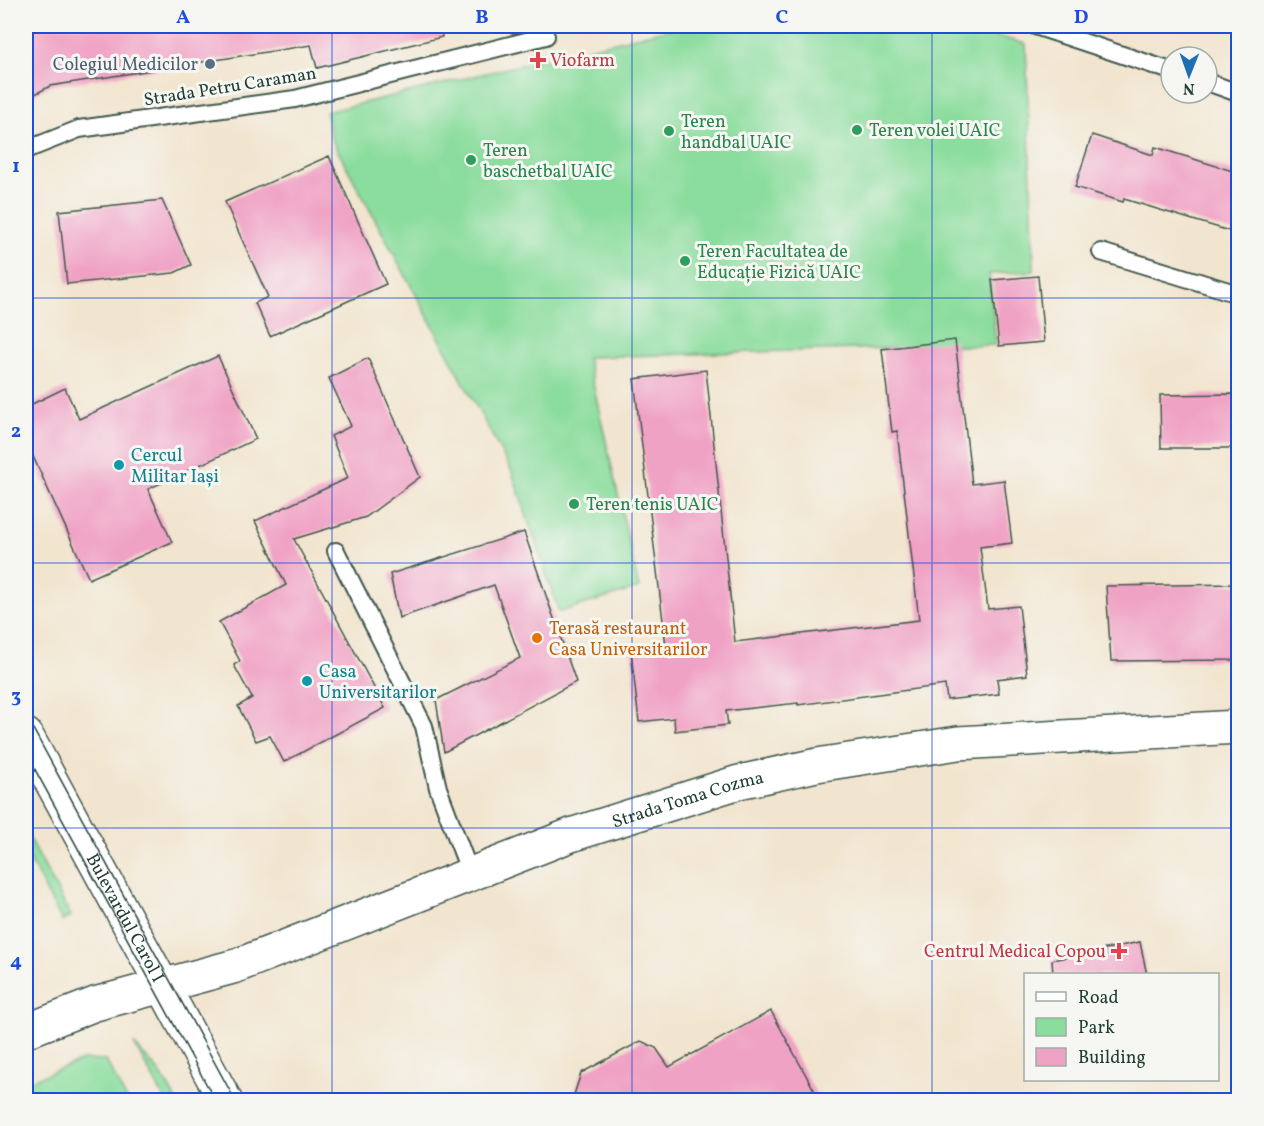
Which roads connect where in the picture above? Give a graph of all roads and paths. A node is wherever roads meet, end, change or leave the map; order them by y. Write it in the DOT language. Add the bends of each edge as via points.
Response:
graph roads {
  1 [pos="1035,26"];
  2 [pos="546,36"];
  3 [pos="1159,66"];
  4 [pos="1219,86"];
  5 [pos="1239,93"];
  6 [pos="26,150"];
  7 [pos="1101,252"];
  8 [pos="1239,294"];
  9 [pos="336,551"];
  10 [pos="1239,727"];
  11 [pos="26,735"];
  12 [pos="470,873"];
  13 [pos="162,986"];
  14 [pos="26,1031"];
  15 [pos="225,1101"];
  1 -- 3 [label="lane"];
  2 -- 6 [label="lane, Strada Petru Caraman" via="295,99 79,129"];
  4 -- 5 [label="lane"];
  7 -- 8 [label="lane"];
  9 -- 12 [label="lane" via="424,726 438,788"];
  10 -- 12 [label="street, Strada Toma Cozma" via="958,744 817,765 739,782 571,835"];
  11 -- 13 [label="street, Bulevardul Carol I"];
  12 -- 13 [label="street, Strada Toma Cozma" via="236,966"];
  13 -- 14 [label="street, Strada Toma Cozma" via="95,1004"];
  13 -- 15 [label="street, Bulevardul Carol I"];
}
